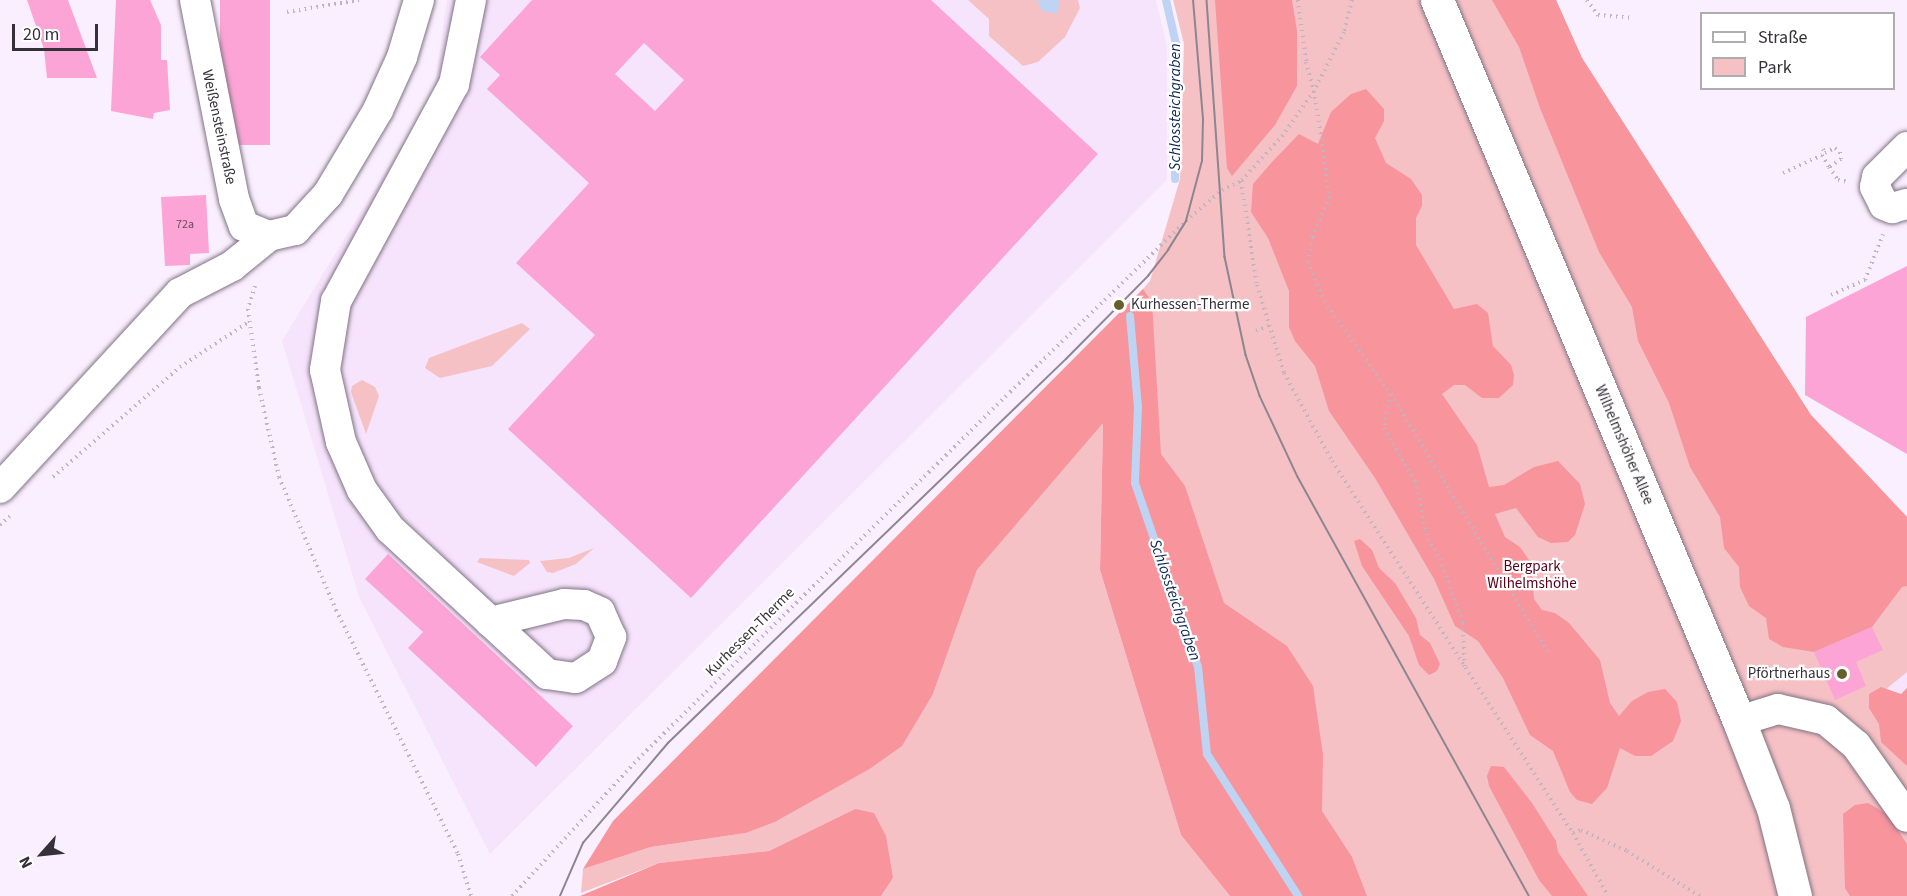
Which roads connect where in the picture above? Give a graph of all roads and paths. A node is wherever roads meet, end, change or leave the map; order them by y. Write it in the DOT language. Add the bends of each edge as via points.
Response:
graph roads {
  1 [pos="195,0"];
  2 [pos="359,0"];
  3 [pos="419,0"];
  4 [pos="471,0"];
  5 [pos="1299,0"];
  6 [pos="1352,0"];
  7 [pos="1437,0"];
  8 [pos="1587,0"];
  9 [pos="286,12"];
  10 [pos="1633,18"];
  11 [pos="1314,91"];
  12 [pos="1907,147"];
  13 [pos="1823,149"];
  14 [pos="1828,167"];
  15 [pos="1783,173"];
  16 [pos="1838,180"];
  17 [pos="1241,181"];
  18 [pos="1900,206"];
  19 [pos="269,236"];
  20 [pos="1831,295"];
  21 [pos="250,321"];
  22 [pos="1268,326"];
  23 [pos="1256,331"];
  24 [pos="1390,394"];
  25 [pos="11,459"];
  26 [pos="47,482"];
  27 [pos="8,500"];
  28 [pos="0,525"];
  29 [pos="490,622"];
  30 [pos="1549,654"];
  31 [pos="1465,670"];
  32 [pos="1739,721"];
  33 [pos="1907,817"];
  34 [pos="1573,833"];
  35 [pos="471,896"];
  36 [pos="512,896"];
  37 [pos="1608,896"];
  38 [pos="1700,896"];
  39 [pos="1795,896"];
  1 -- 19 [label="street, Weißensteinstraße" via="234,199 244,226"];
  2 -- 9 [label="path"];
  3 -- 19 [label="street" via="402,57 378,110 327,194 296,230"];
  4 -- 29 [label="street" via="454,84 336,301 325,370 340,442 362,490 390,529"];
  5 -- 11 [label="path" via="1306,62"];
  6 -- 11 [label="path, Kurhessen-Therme" via="1344,32"];
  7 -- 32 [label="main road, Wilhelmshöher Allee"];
  8 -- 10 [label="path" via="1598,15"];
  11 -- 17 [label="path, Kurhessen-Therme" via="1283,135"];
  11 -- 24 [label="path" via="1330,197 1312,237 1308,262 1324,301"];
  12 -- 18 [label="street" via="1877,177 1877,197"];
  13 -- 14 [label="path" via="1826,153 1835,148 1840,152 1838,162"];
  14 -- 15 [label="path" via="1822,154"];
  14 -- 16 [label="path"];
  17 -- 22 [label="path" via="1248,237"];
  17 -- 36 [label="path, Kurhessen-Therme" via="1222,190 1186,221 638,759"];
  18 -- 20 [label="path" via="1865,280"];
  19 -- 21 [label="path" via="248,309"];
  19 -- 25 [label="street" via="232,266 180,293"];
  21 -- 26 [label="path" via="180,367"];
  21 -- 35 [label="path" via="259,388 279,477 336,610 458,854"];
  22 -- 23 [label="path"];
  22 -- 31 [label="path" via="1299,404"];
  24 -- 30 [label="path"];
  24 -- 31 [label="path" via="1384,428 1415,481 1428,539 1463,623"];
  25 -- 27 [label="street"];
  27 -- 28 [label="path"];
  31 -- 34 [label="path"];
  32 -- 33 [label="street" via="1778,709 1826,720 1856,745"];
  32 -- 39 [label="main road, Wilhelmshöher Allee" via="1773,808"];
  34 -- 37 [label="path"];
  34 -- 38 [label="path" via="1581,830 1627,851"];
}
